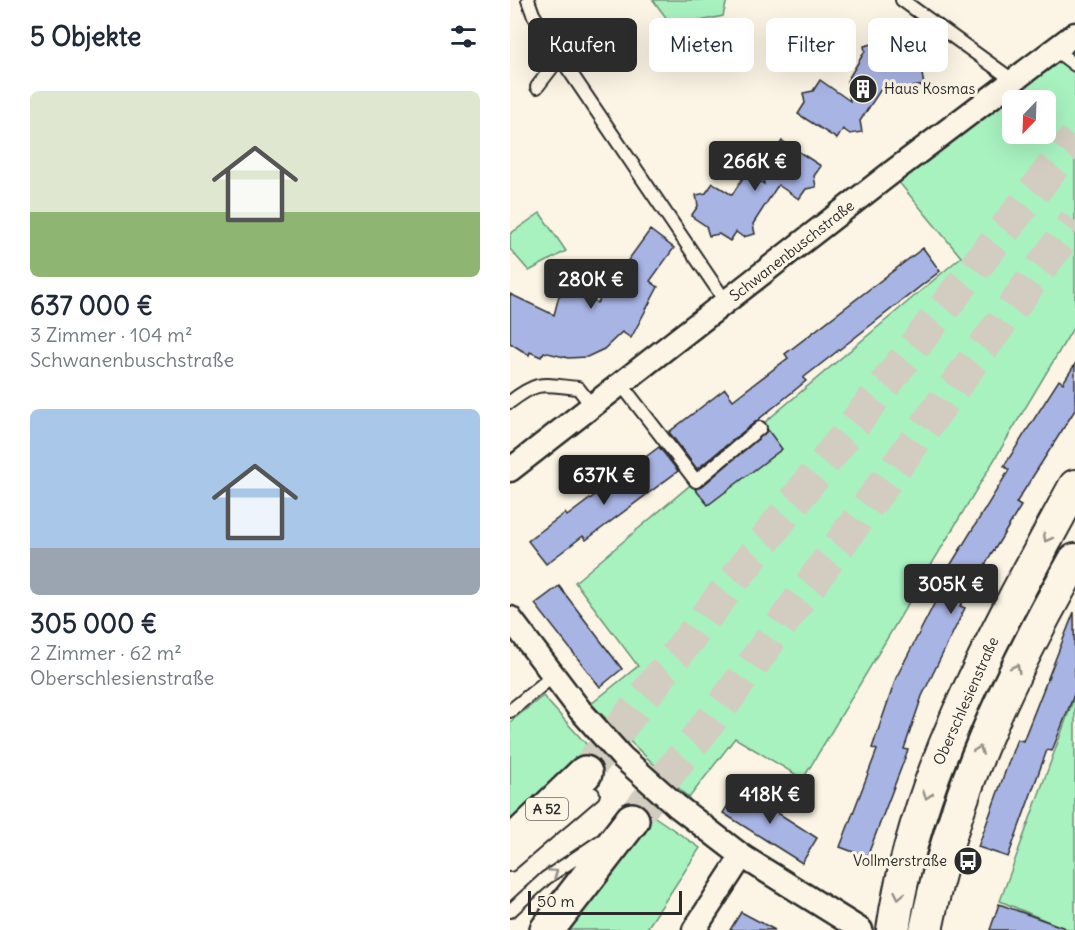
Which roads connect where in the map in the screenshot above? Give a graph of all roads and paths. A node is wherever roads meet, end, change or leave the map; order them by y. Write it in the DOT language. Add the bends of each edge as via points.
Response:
graph roads {
  1 [pos="528,0"];
  2 [pos="902,0"];
  3 [pos="536,18"];
  4 [pos="1075,34"];
  5 [pos="1054,49"];
  6 [pos="1075,65"];
  7 [pos="548,72"];
  8 [pos="570,72"];
  9 [pos="1014,81"];
  10 [pos="537,87"];
  11 [pos="726,302"];
  12 [pos="621,384"];
  13 [pos="510,402"];
  14 [pos="592,406"];
  15 [pos="760,428"];
  16 [pos="510,470"];
  17 [pos="1075,486"];
  18 [pos="1074,566"];
  19 [pos="510,618"];
  20 [pos="553,676"];
  21 [pos="510,711"];
  22 [pos="589,783"];
  23 [pos="632,819"];
  24 [pos="510,845"];
  25 [pos="742,856"];
  26 [pos="510,865"];
  27 [pos="510,911"];
  28 [pos="547,930"];
  29 [pos="694,930"];
  30 [pos="861,930"];
  31 [pos="893,930"];
  32 [pos="926,930"];
  1 -- 3 [label="lane"];
  2 -- 9 [label="lane"];
  4 -- 5 [label="street, Schwanenbuschstraße"];
  5 -- 6 [label="lane"];
  5 -- 9 [label="street, Schwanenbuschstraße"];
  7 -- 10 [label="lane"];
  8 -- 11 [label="lane"];
  9 -- 11 [label="street, Schwanenbuschstraße"];
  11 -- 12 [label="street, Schwanenbuschstraße"];
  12 -- 14 [label="street, Schwanenbuschstraße"];
  12 -- 15 [label="lane" via="696,481"];
  13 -- 14 [label="lane" via="526,390 545,384 578,388"];
  14 -- 16 [label="street, Schwanenbuschstraße"];
  17 -- 31 [label="main road, Oberschlesienstraße, one-way" via="1001,621 939,762 907,859"];
  32 -- 18 [label="main road, Oberschlesienstraße, one-way" via="952,824 992,717"];
  19 -- 20 [label="street"];
  20 -- 21 [label="lane"];
  20 -- 25 [label="street, bridge" via="630,764"];
  22 -- 24 [label="highway, A 52"];
  22 -- 26 [label="lane, A 52"];
  27 -- 23 [label="lane, one-way" via="546,878"];
  23 -- 28 [label="highway"];
  25 -- 29 [label="street"];
  25 -- 30 [label="street"];
}
